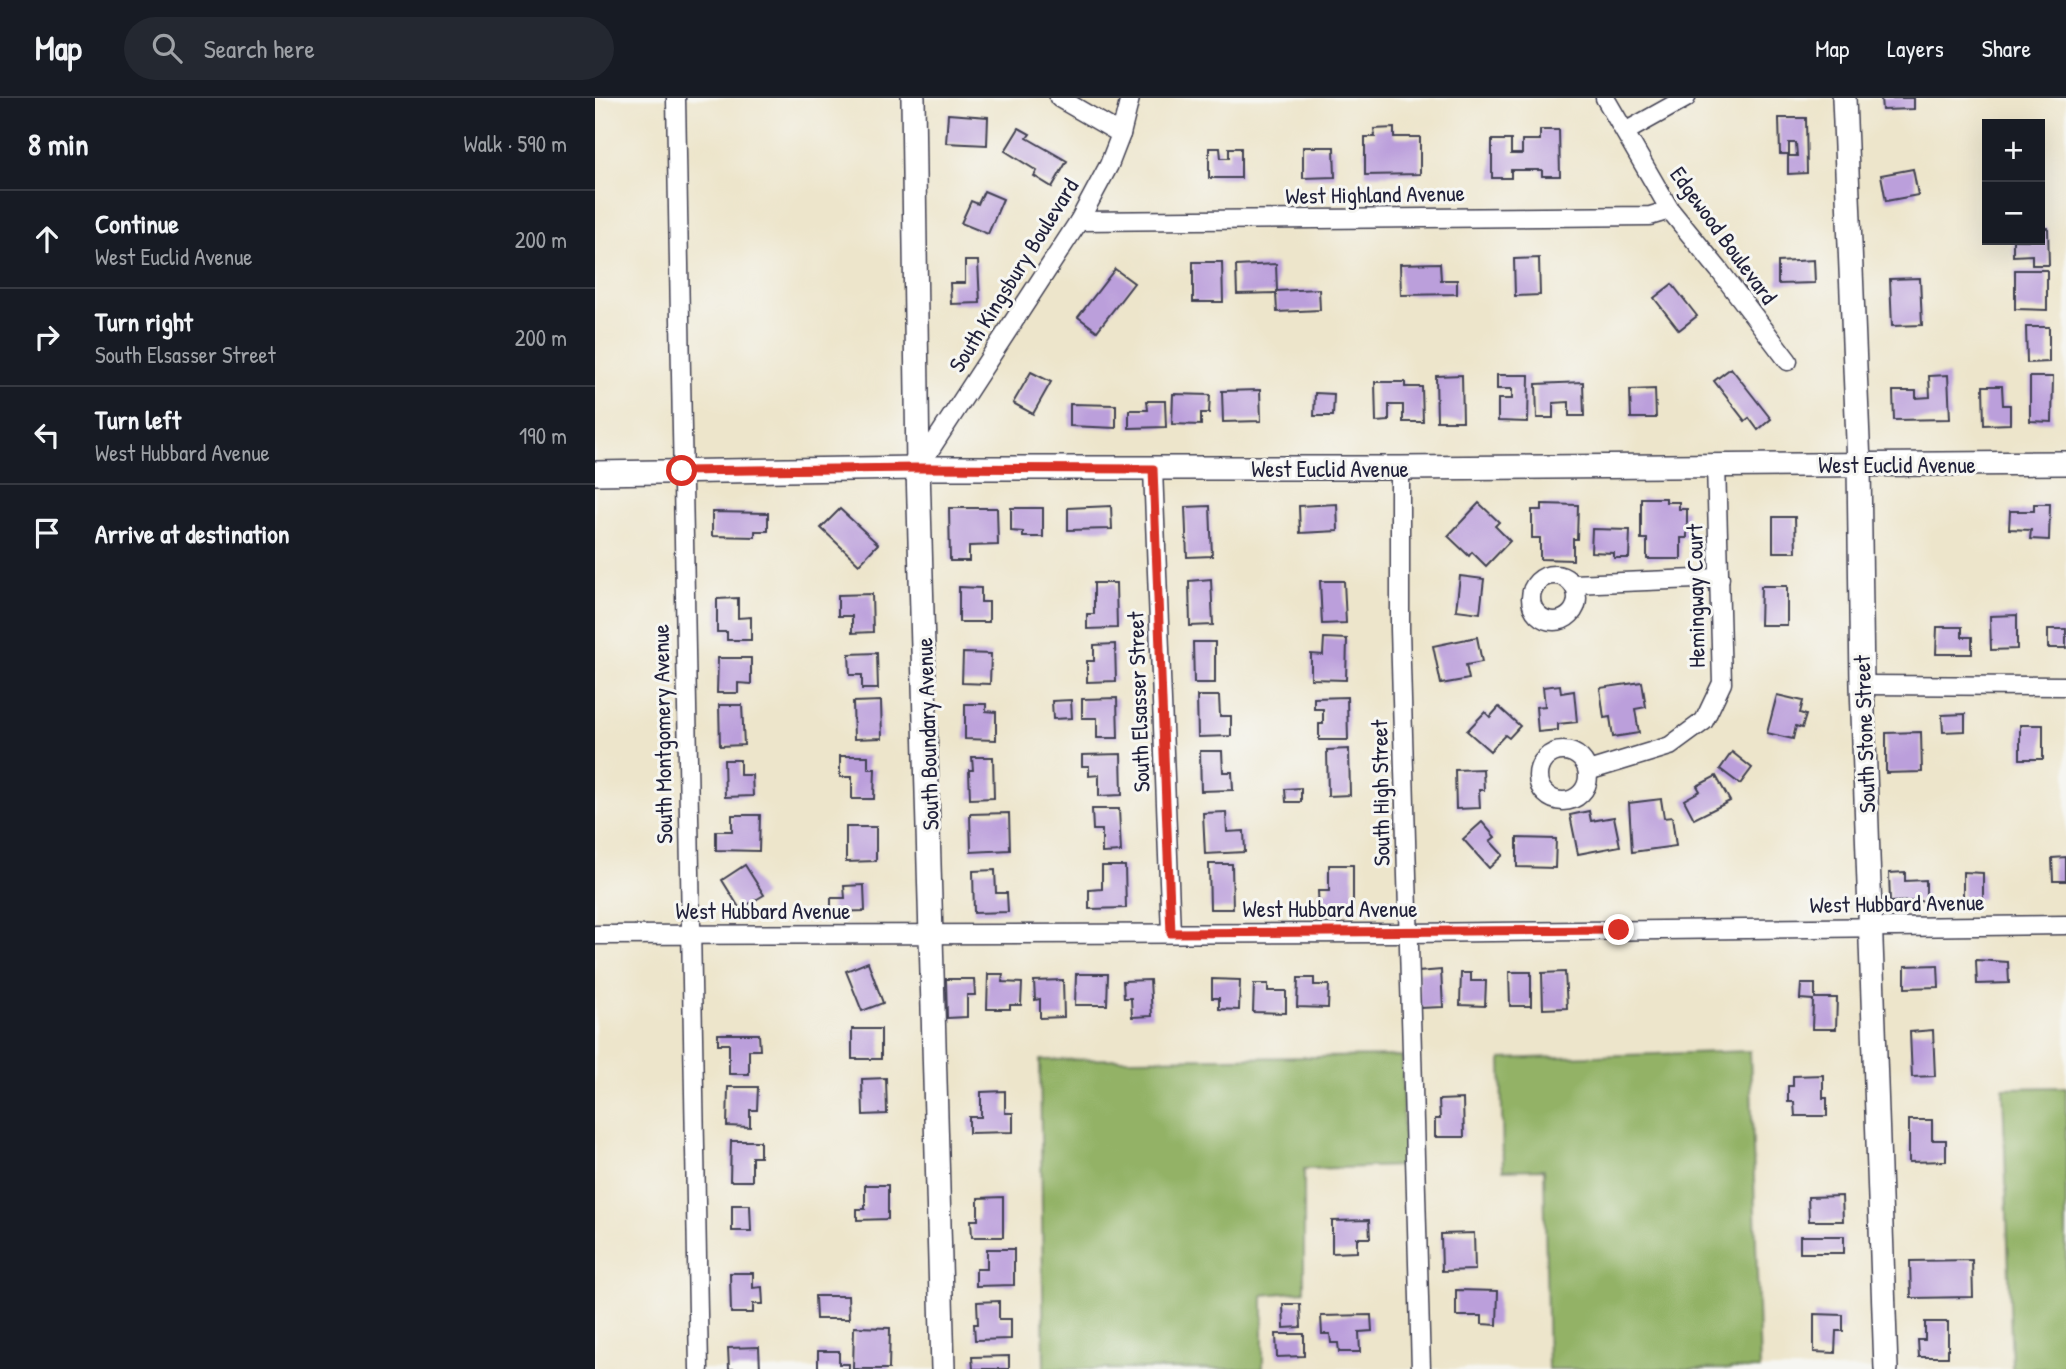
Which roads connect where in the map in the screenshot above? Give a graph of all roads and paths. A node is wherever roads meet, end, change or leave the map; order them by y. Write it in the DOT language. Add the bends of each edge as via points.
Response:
graph roads {
  1 [pos="675,98"];
  2 [pos="913,98"];
  3 [pos="1059,98"];
  4 [pos="1130,98"];
  5 [pos="1605,98"];
  6 [pos="1686,98"];
  7 [pos="1844,98"];
  8 [pos="1625,132"];
  9 [pos="1121,134"];
  10 [pos="1670,210"];
  11 [pos="1079,221"];
  12 [pos="1788,361"];
  13 [pos="2066,463"];
  14 [pos="1716,464"];
  15 [pos="1859,465"];
  16 [pos="918,468"];
  17 [pos="1400,468"];
  18 [pos="1153,469"];
  19 [pos="682,471"];
  20 [pos="595,473"];
  21 [pos="1720,578"];
  22 [pos="1573,584"];
  23 [pos="1861,685"];
  24 [pos="2066,686"];
  25 [pos="1588,771"];
  26 [pos="2066,925"];
  27 [pos="1870,928"];
  28 [pos="1171,933"];
  29 [pos="1408,933"];
  30 [pos="932,934"];
  31 [pos="595,935"];
  32 [pos="690,935"];
  33 [pos="699,1369"];
  34 [pos="943,1369"];
  35 [pos="1421,1369"];
  36 [pos="1885,1369"];
  1 -- 19 [label="street, South Montgomery Avenue"];
  2 -- 16 [label="street, South Boundary Avenue"];
  3 -- 9 [label="street"];
  4 -- 9 [label="street, South Kingsbury Boulevard"];
  5 -- 8 [label="street, Edgewood Boulevard"];
  6 -- 8 [label="street"];
  7 -- 15 [label="street, South Stone Street"];
  8 -- 10 [label="street, Edgewood Boulevard"];
  9 -- 11 [label="street, South Kingsbury Boulevard"];
  10 -- 11 [label="street, West Highland Avenue" via="1650,216"];
  10 -- 12 [label="street, Edgewood Boulevard"];
  11 -- 16 [label="street, South Kingsbury Boulevard"];
  13 -- 15 [label="street, West Euclid Avenue"];
  14 -- 15 [label="street, West Euclid Avenue"];
  14 -- 17 [label="street, West Euclid Avenue"];
  14 -- 21 [label="street, Hemingway Court"];
  15 -- 23 [label="street, South Stone Street"];
  16 -- 18 [label="street, West Euclid Avenue"];
  16 -- 19 [label="street, West Euclid Avenue"];
  16 -- 30 [label="street, South Boundary Avenue"];
  17 -- 18 [label="street, West Euclid Avenue"];
  17 -- 29 [label="street, South High Street"];
  18 -- 28 [label="street, South Elsasser Street"];
  19 -- 20 [label="street, West Euclid Avenue"];
  19 -- 32 [label="street, South Montgomery Avenue"];
  21 -- 22 [label="street"];
  21 -- 25 [label="street, Hemingway Court" via="1722,683 1704,721 1670,746"];
  23 -- 24 [label="street"];
  23 -- 27 [label="street, South Stone Street"];
  26 -- 27 [label="street, West Hubbard Avenue"];
  27 -- 29 [label="street, West Hubbard Avenue"];
  27 -- 36 [label="street, South Stone Street"];
  28 -- 29 [label="street, West Hubbard Avenue"];
  28 -- 30 [label="street, West Hubbard Avenue"];
  29 -- 35 [label="street, South High Street"];
  30 -- 32 [label="street, West Hubbard Avenue"];
  30 -- 34 [label="street, South Boundary Avenue"];
  31 -- 32 [label="street, West Hubbard Avenue"];
  32 -- 33 [label="street, South Montgomery Avenue"];
}
